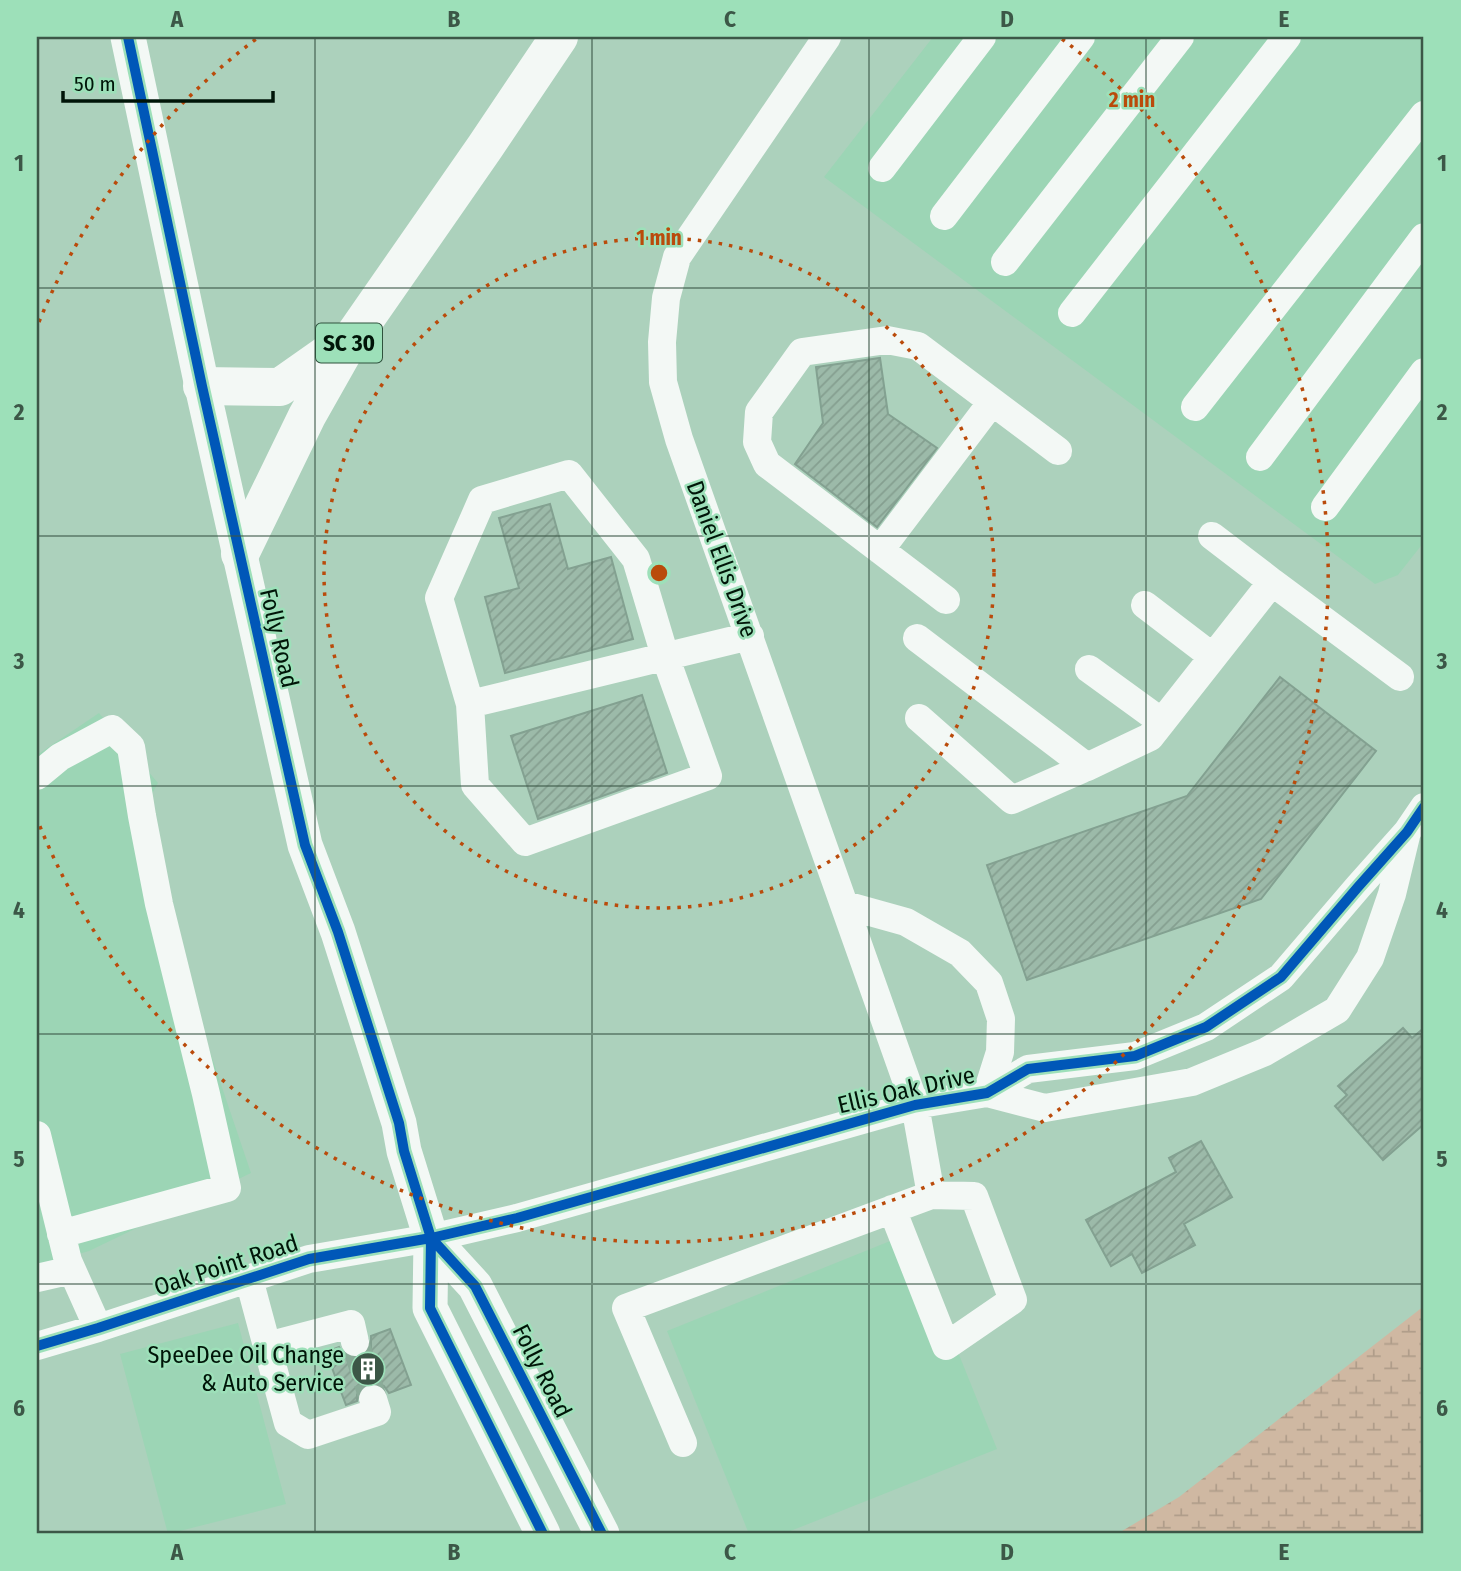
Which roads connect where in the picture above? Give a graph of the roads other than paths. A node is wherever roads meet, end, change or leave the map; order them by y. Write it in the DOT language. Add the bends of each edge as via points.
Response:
graph roads {
  1 [pos="128,37"];
  2 [pos="559,37"];
  3 [pos="827,37"];
  4 [pos="982,37"];
  5 [pos="1081,37"];
  6 [pos="1180,37"];
  7 [pos="1287,37"];
  8 [pos="1424,114"];
  9 [pos="882,168"];
  10 [pos="944,216"];
  11 [pos="1424,237"];
  12 [pos="1005,262"];
  13 [pos="1072,313"];
  14 [pos="356,334"];
  15 [pos="1424,372"];
  16 [pos="202,386"];
  17 [pos="992,402"];
  18 [pos="1195,407"];
  19 [pos="1058,451"];
  20 [pos="1260,457"];
  21 [pos="1325,507"];
  22 [pos="1212,536"];
  23 [pos="880,550"];
  24 [pos="240,554"];
  25 [pos="1272,582"];
  26 [pos="946,600"];
  27 [pos="1145,605"];
  28 [pos="750,636"];
  29 [pos="917,638"];
  30 [pos="665,656"];
  31 [pos="1213,657"];
  32 [pos="1090,668"];
  33 [pos="1400,677"];
  34 [pos="470,704"];
  35 [pos="919,718"];
  36 [pos="1162,722"];
  37 [pos="1087,767"];
  38 [pos="37,776"];
  39 [pos="1424,807"];
  40 [pos="1407,832"];
  41 [pos="845,905"];
  42 [pos="987,1093"];
  43 [pos="915,1105"];
  44 [pos="37,1135"];
  45 [pos="931,1195"];
  46 [pos="892,1209"];
  47 [pos="61,1234"];
  48 [pos="431,1238"];
  49 [pos="72,1270"];
  50 [pos="37,1278"];
  51 [pos="249,1279"];
  52 [pos="98,1328"];
  53 [pos="355,1342"];
  54 [pos="37,1346"];
  55 [pos="267,1346"];
  56 [pos="373,1399"];
  57 [pos="683,1443"];
  58 [pos="543,1534"];
  59 [pos="602,1534"];
  1 -- 16 [label="main road, Folly Road"];
  2 -- 14 [label="highway, SC 30"];
  3 -- 28 [label="street, Daniel Ellis Drive" via="677,257 666,298 663,382"];
  4 -- 9 [label="street"];
  5 -- 10 [label="street"];
  6 -- 12 [label="street"];
  7 -- 13 [label="street"];
  8 -- 18 [label="street"];
  11 -- 20 [label="street"];
  14 -- 16 [label="highway" via="280,387"];
  14 -- 24 [label="highway, SC 30" via="307,416"];
  15 -- 21 [label="street"];
  16 -- 24 [label="main road, Folly Road"];
  17 -- 19 [label="street"];
  17 -- 23 [label="street"];
  17 -- 23 [label="street" via="918,346 887,340 802,352 759,412 757,442 767,464"];
  22 -- 25 [label="street"];
  23 -- 26 [label="street"];
  24 -- 48 [label="main road, Folly Road" via="305,845 346,957"];
  25 -- 31 [label="street"];
  25 -- 33 [label="street"];
  27 -- 31 [label="street"];
  28 -- 30 [label="street"];
  28 -- 41 [label="street, Daniel Ellis Drive"];
  29 -- 37 [label="street"];
  30 -- 34 [label="street"];
  30 -- 34 [label="street" via="708,776 525,842 475,785"];
  30 -- 34 [label="street" via="636,559 569,474 482,500 439,598"];
  31 -- 36 [label="street"];
  32 -- 36 [label="street"];
  35 -- 37 [label="street" via="1012,800"];
  36 -- 37 [label="street" via="1150,737"];
  38 -- 47 [label="street" via="60,757 112,729 131,747 159,904 227,1188"];
  39 -- 40 [label="street, Ellis Oak Drive"];
  40 -- 42 [label="street, Ellis Oak Drive" via="1281,977 1206,1027 1135,1056 1028,1069"];
  40 -- 42 [label="street, Ellis Oak Drive" via="1370,958 1337,1010 1265,1052 1192,1082 1045,1108"];
  41 -- 42 [label="street" via="906,922 960,953 989,983 1001,1019 1000,1052"];
  41 -- 43 [label="street, Daniel Ellis Drive"];
  42 -- 43 [label="street, Ellis Oak Drive"];
  43 -- 45 [label="street, Daniel Ellis Drive"];
  43 -- 48 [label="street, Ellis Oak Drive" via="517,1218"];
  44 -- 47 [label="street"];
  45 -- 46 [label="street"];
  45 -- 46 [label="street" via="974,1196 1013,1300 946,1346"];
  46 -- 57 [label="street" via="626,1308"];
  47 -- 49 [label="street"];
  48 -- 51 [label="street, Oak Point Road" via="309,1259"];
  48 -- 58 [label="main road, Folly Road" via="430,1308"];
  48 -- 59 [label="main road, Folly Road" via="475,1286"];
  49 -- 50 [label="street"];
  49 -- 52 [label="street"];
  51 -- 52 [label="street, Oak Point Road"];
  51 -- 55 [label="street"];
  52 -- 54 [label="street, Oak Point Road"];
  53 -- 55 [label="street" via="351,1324"];
  55 -- 56 [label="street" via="288,1423 308,1435 377,1412"];
}
